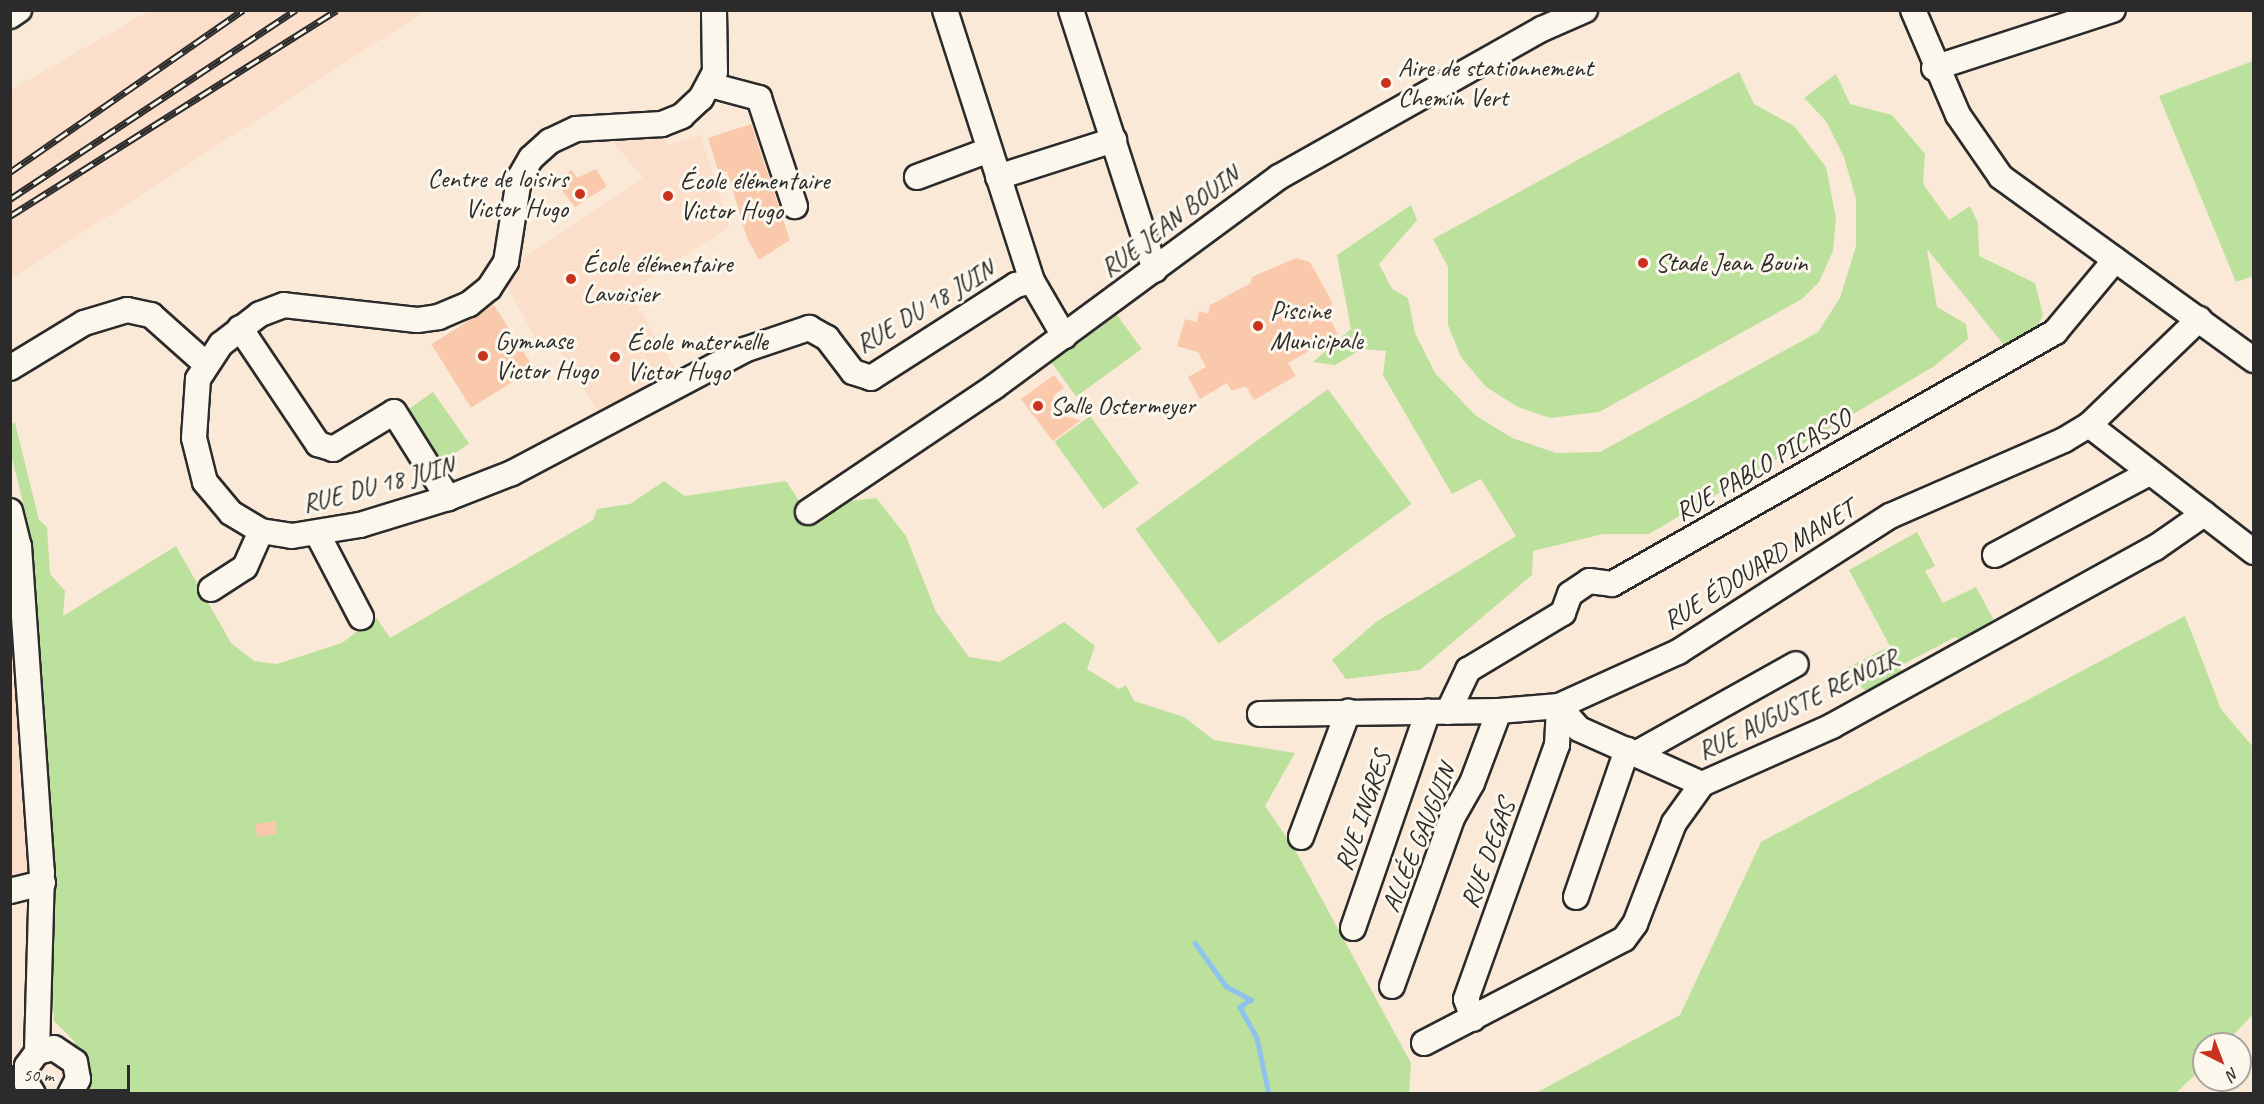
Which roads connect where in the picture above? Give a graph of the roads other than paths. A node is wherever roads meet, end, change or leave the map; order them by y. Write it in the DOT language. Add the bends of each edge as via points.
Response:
graph roads {
  1 [pos="19,10"];
  2 [pos="714,10"];
  3 [pos="945,10"];
  4 [pos="1071,10"];
  5 [pos="1586,10"];
  6 [pos="1913,10"];
  7 [pos="2113,10"];
  8 [pos="10,16"];
  9 [pos="2072,17"];
  10 [pos="1539,20"];
  11 [pos="1934,68"];
  12 [pos="710,85"];
  13 [pos="1114,140"];
  14 [pos="989,150"];
  15 [pos="917,177"];
  16 [pos="998,177"];
  17 [pos="795,206"];
  18 [pos="2115,260"];
  19 [pos="1155,270"];
  20 [pos="1032,281"];
  21 [pos="2199,319"];
  22 [pos="240,328"];
  23 [pos="1064,336"];
  24 [pos="2253,360"];
  25 [pos="206,364"];
  26 [pos="10,368"];
  27 [pos="2089,425"];
  28 [pos="2149,473"];
  29 [pos="448,498"];
  30 [pos="10,511"];
  31 [pos="808,512"];
  32 [pos="2204,514"];
  33 [pos="261,531"];
  34 [pos="317,533"];
  35 [pos="2253,552"];
  36 [pos="1995,555"];
  37 [pos="211,588"];
  38 [pos="361,617"];
  39 [pos="1796,664"];
  40 [pos="1559,706"];
  41 [pos="1499,711"];
  42 [pos="1348,712"];
  43 [pos="1438,712"];
  44 [pos="1260,714"];
  45 [pos="1631,752"];
  46 [pos="1702,784"];
  47 [pos="1301,837"];
  48 [pos="43,883"];
  49 [pos="10,891"];
  50 [pos="1576,897"];
  51 [pos="1353,928"];
  52 [pos="1392,986"];
  53 [pos="1473,1019"];
  54 [pos="1425,1043"];
  55 [pos="25,1061"];
  56 [pos="33,1094"];
  57 [pos="70,1094"];
  1 -- 8 [label="street"];
  2 -- 12 [label="street" via="715,72"];
  3 -- 14 [label="street, RUE DU 18 JUIN"];
  4 -- 13 [label="street"];
  5 -- 10 [label="street, RUE JEAN BOUIN"];
  6 -- 11 [label="street"];
  7 -- 9 [label="street"];
  9 -- 11 [label="street"];
  10 -- 19 [label="street, RUE JEAN BOUIN" via="1279,177"];
  11 -- 18 [label="street" via="1959,116 2001,177"];
  12 -- 17 [label="street" via="759,99"];
  12 -- 22 [label="street, RUE DU 18 JUIN" via="682,116 662,124 576,129 550,141 531,158 519,179 506,262 489,288 457,311 417,320 292,304 260,314"];
  13 -- 16 [label="street"];
  13 -- 19 [label="street"];
  14 -- 15 [label="street"];
  14 -- 16 [label="street, RUE DU 18 JUIN"];
  16 -- 20 [label="street, RUE DU 18 JUIN"];
  18 -- 21 [label="street"];
  18 -- 43 [label="street, RUE PABLO PICASSO" via="2055,332 1612,584 1589,581 1570,594 1563,613 1468,670"];
  19 -- 23 [label="street, RUE JEAN BOUIN"];
  20 -- 23 [label="street, RUE DU 18 JUIN"];
  20 -- 29 [label="street, RUE DU 18 JUIN" via="1016,285 876,375 861,377 821,332 799,331 724,359 512,473"];
  21 -- 24 [label="street"];
  21 -- 27 [label="street, RUE ÉDOUARD MANET"];
  22 -- 25 [label="street, RUE DU 18 JUIN"];
  22 -- 29 [label="street" via="318,444 333,449 394,412"];
  23 -- 31 [label="street, RUE JEAN BOUIN"];
  25 -- 26 [label="street" via="152,315 127,310 84,324"];
  25 -- 33 [label="street, RUE DU 18 JUIN" via="193,406 199,462 212,494 231,513"];
  27 -- 28 [label="street"];
  27 -- 40 [label="street, RUE ÉDOUARD MANET" via="2040,452 1890,516 1678,652"];
  28 -- 32 [label="street"];
  28 -- 36 [label="street"];
  29 -- 34 [label="street, RUE DU 18 JUIN"];
  30 -- 48 [label="street" via="19,546"];
  32 -- 35 [label="street"];
  32 -- 46 [label="street, RUE AUGUSTE RENOIR" via="2156,548 1833,726"];
  33 -- 34 [label="street, RUE DU 18 JUIN" via="292,536"];
  33 -- 37 [label="street" via="245,567"];
  34 -- 38 [label="street"];
  39 -- 45 [label="street"];
  40 -- 41 [label="street, RUE ÉDOUARD MANET"];
  40 -- 45 [label="street" via="1579,729"];
  40 -- 53 [label="street, RUE DEGAS" via="1557,745 1466,999"];
  41 -- 43 [label="street, RUE ÉDOUARD MANET"];
  41 -- 52 [label="street, ALLÉE GAUGUIN" via="1472,783 1452,818"];
  42 -- 43 [label="street, RUE ÉDOUARD MANET"];
  42 -- 44 [label="street, RUE ÉDOUARD MANET"];
  42 -- 47 [label="street"];
  43 -- 51 [label="street, RUE INGRES"];
  45 -- 46 [label="street"];
  45 -- 50 [label="street"];
  46 -- 53 [label="street, RUE AUGUSTE RENOIR" via="1674,823 1635,924 1624,939"];
  48 -- 49 [label="street"];
  48 -- 55 [label="street"];
  53 -- 54 [label="street, RUE AUGUSTE RENOIR"];
  55 -- 56 [label="street" via="27,1084"];
  55 -- 57 [label="street" via="54,1048 70,1055 78,1079"];
}
